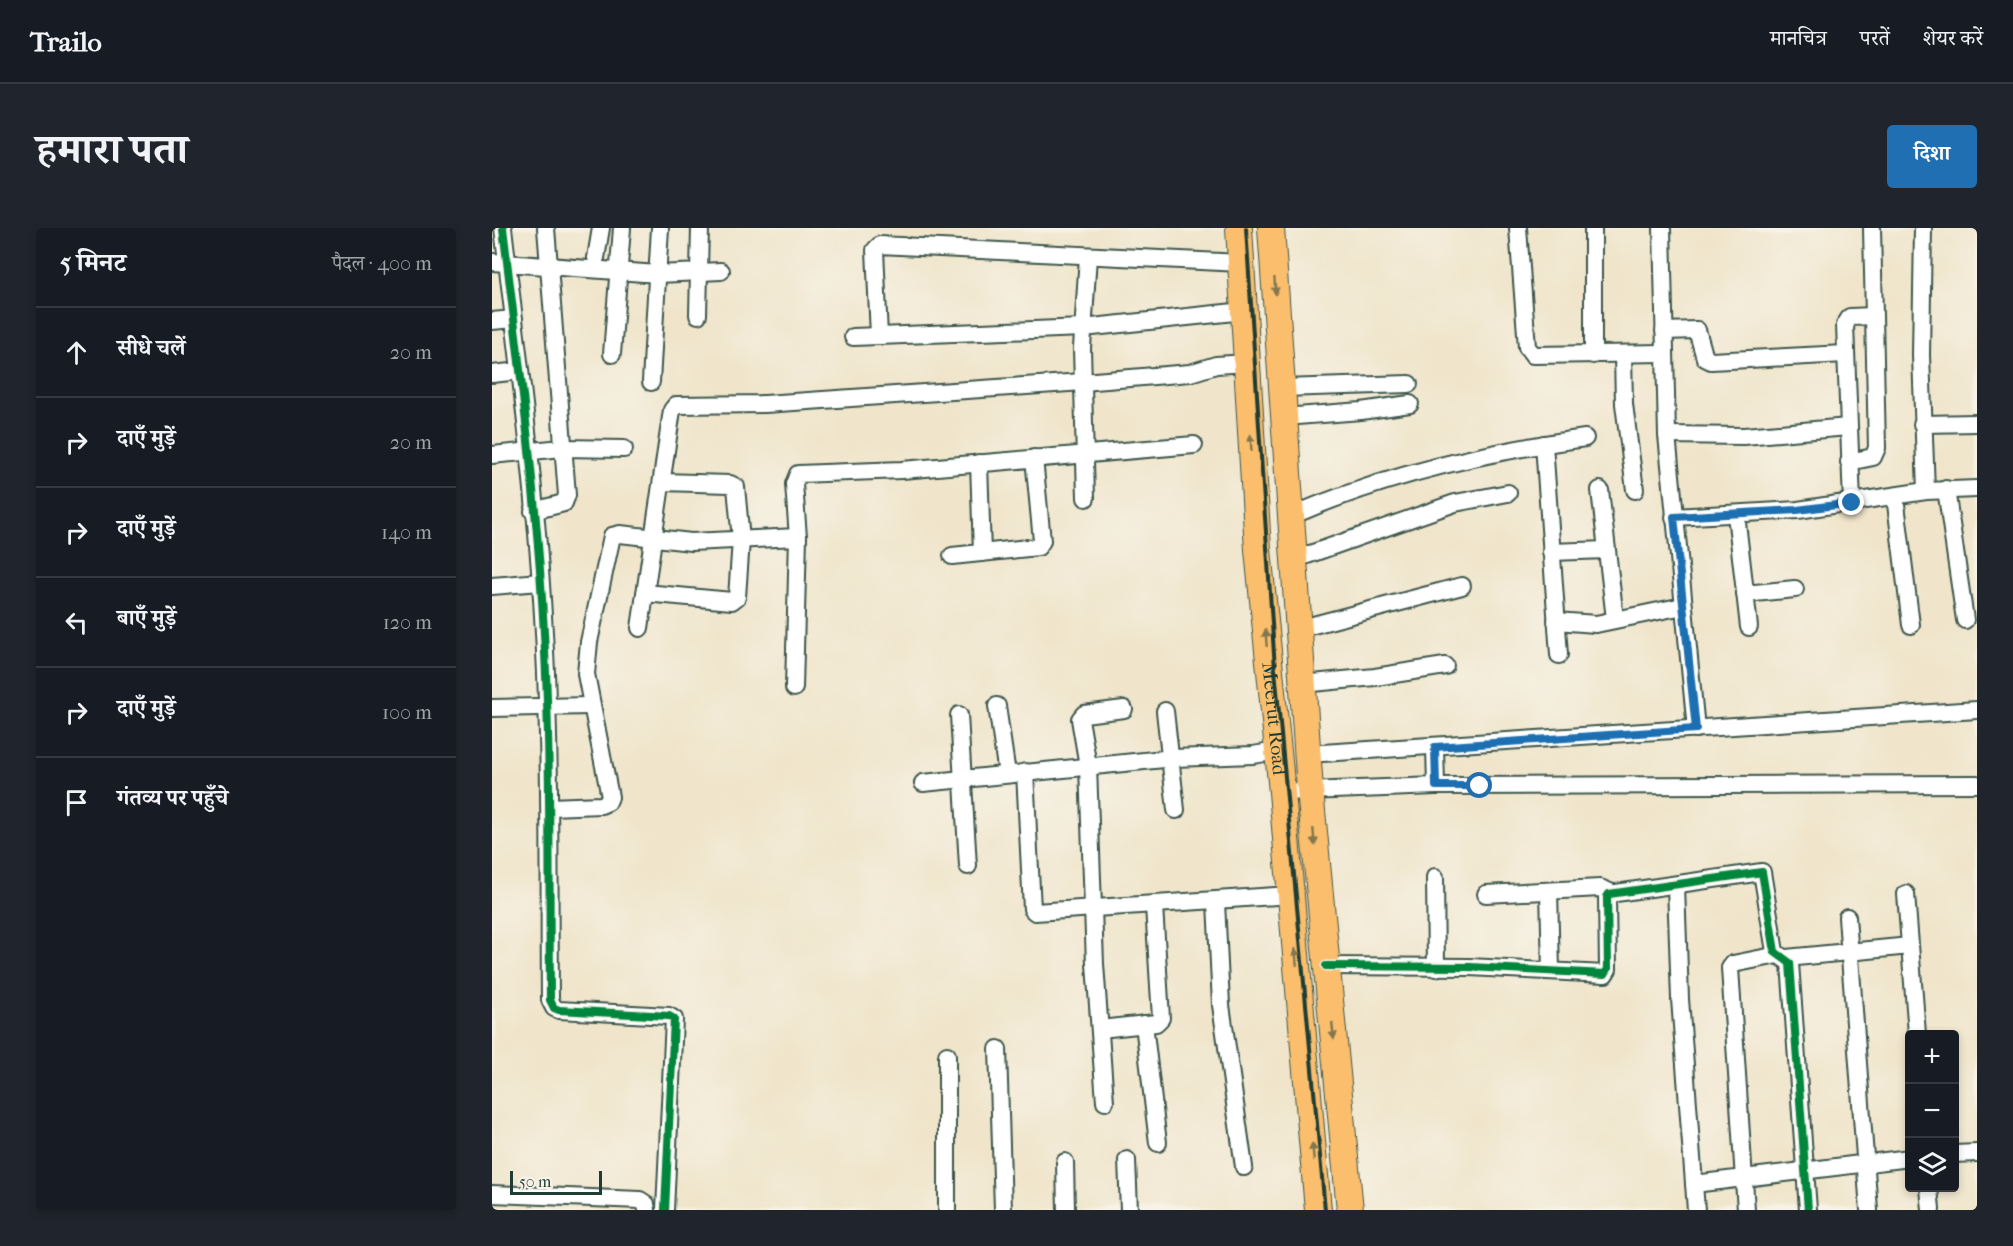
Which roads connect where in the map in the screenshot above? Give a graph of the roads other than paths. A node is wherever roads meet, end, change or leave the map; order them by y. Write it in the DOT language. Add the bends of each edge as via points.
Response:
graph roads {
  1 [pos="503,228"];
  2 [pos="546,228"];
  3 [pos="601,228"];
  4 [pos="621,228"];
  5 [pos="660,228"];
  6 [pos="700,228"];
  7 [pos="1239,228"];
  8 [pos="1271,228"];
  9 [pos="1518,228"];
  10 [pos="1593,228"];
  11 [pos="1662,228"];
  12 [pos="1872,228"];
  13 [pos="1923,228"];
  14 [pos="1088,256"];
  15 [pos="596,258"];
  16 [pos="499,262"];
  17 [pos="1241,263"];
  18 [pos="547,266"];
  19 [pos="618,271"];
  20 [pos="698,271"];
  21 [pos="722,271"];
  22 [pos="658,274"];
  23 [pos="1244,311"];
  24 [pos="698,315"];
  25 [pos="1873,316"];
  26 [pos="514,319"];
  27 [pos="492,321"];
  28 [pos="1083,328"];
  29 [pos="1664,331"];
  30 [pos="879,336"];
  31 [pos="853,337"];
  32 [pos="1664,353"];
  33 [pos="612,354"];
  34 [pos="1623,354"];
  35 [pos="1845,354"];
  36 [pos="1593,355"];
  37 [pos="1247,363"];
  38 [pos="520,371"];
  39 [pos="492,374"];
  40 [pos="651,382"];
  41 [pos="1083,382"];
  42 [pos="1409,384"];
  43 [pos="1282,388"];
  44 [pos="1410,404"];
  45 [pos="1284,417"];
  46 [pos="1977,423"];
  47 [pos="1922,424"];
  48 [pos="1848,427"];
  49 [pos="1667,435"];
  50 [pos="1585,438"];
  51 [pos="1544,444"];
  52 [pos="1194,445"];
  53 [pos="562,448"];
  54 [pos="624,449"];
  55 [pos="528,450"];
  56 [pos="1085,454"];
  57 [pos="492,455"];
  58 [pos="1035,458"];
  59 [pos="1849,462"];
  60 [pos="979,463"];
  61 [pos="662,482"];
  62 [pos="1946,489"];
  63 [pos="1977,489"];
  64 [pos="1600,490"];
  65 [pos="1635,490"];
  66 [pos="1926,491"];
  67 [pos="1508,494"];
  68 [pos="1895,496"];
  69 [pos="1086,498"];
  70 [pos="1852,503"];
  71 [pos="533,511"];
  72 [pos="1736,514"];
  73 [pos="1291,516"];
  74 [pos="1674,517"];
  75 [pos="798,537"];
  76 [pos="653,539"];
  77 [pos="741,540"];
  78 [pos="1607,550"];
  79 [pos="1551,552"];
  80 [pos="982,553"];
  81 [pos="952,556"];
  82 [pos="1293,560"];
  83 [pos="540,582"];
  84 [pos="492,586"];
  85 [pos="1462,586"];
  86 [pos="1795,589"];
  87 [pos="645,593"];
  88 [pos="1744,594"];
  89 [pos="1683,606"];
  90 [pos="1615,619"];
  91 [pos="1965,620"];
  92 [pos="1556,621"];
  93 [pos="1911,625"];
  94 [pos="1749,627"];
  95 [pos="640,628"];
  96 [pos="1298,629"];
  97 [pos="1559,655"];
  98 [pos="1445,666"];
  99 [pos="1302,684"];
  100 [pos="794,688"];
  101 [pos="546,705"];
  102 [pos="591,706"];
  103 [pos="997,706"];
  104 [pos="492,708"];
  105 [pos="1124,709"];
  106 [pos="1977,710"];
  107 [pos="1165,711"];
  108 [pos="958,715"];
  109 [pos="1696,729"];
  110 [pos="1435,747"];
  111 [pos="1277,751"];
  112 [pos="1307,754"];
  113 [pos="1170,758"];
  114 [pos="1088,766"];
  115 [pos="1025,772"];
  116 [pos="1007,774"];
  117 [pos="964,778"];
  118 [pos="923,783"];
  119 [pos="1977,783"];
  120 [pos="1436,786"];
  121 [pos="1310,790"];
  122 [pos="1282,792"];
  123 [pos="549,807"];
  124 [pos="1176,810"];
  125 [pos="968,866"];
  126 [pos="1436,877"];
  127 [pos="1676,886"];
  128 [pos="1549,891"];
  129 [pos="1612,893"];
  130 [pos="1486,894"];
  131 [pos="1906,894"];
  132 [pos="1291,895"];
  133 [pos="1216,902"];
  134 [pos="1154,906"];
  135 [pos="1094,909"];
  136 [pos="1847,917"];
  137 [pos="1910,946"];
  138 [pos="1850,952"];
  139 [pos="1782,957"];
  140 [pos="1326,966"];
  141 [pos="1436,968"];
  142 [pos="1551,971"];
  143 [pos="1144,1024"];
  144 [pos="1100,1029"];
  145 [pos="1917,1030"];
  146 [pos="998,1049"];
  147 [pos="946,1055"];
  148 [pos="1105,1102"];
  149 [pos="1158,1143"];
  150 [pos="1977,1153"];
  151 [pos="1959,1154"];
  152 [pos="1905,1159"];
  153 [pos="1127,1160"];
  154 [pos="1065,1162"];
  155 [pos="1866,1163"];
  156 [pos="1244,1167"];
  157 [pos="1805,1171"];
  158 [pos="1744,1179"];
  159 [pos="1694,1184"];
  160 [pos="1929,1192"];
  161 [pos="492,1194"];
  162 [pos="527,1203"];
  163 [pos="585,1204"];
  164 [pos="647,1210"];
  165 [pos="665,1210"];
  166 [pos="947,1210"];
  167 [pos="1004,1210"];
  168 [pos="1066,1210"];
  169 [pos="1129,1210"];
  170 [pos="1318,1210"];
  171 [pos="1350,1210"];
  172 [pos="1696,1210"];
  173 [pos="1746,1210"];
  174 [pos="1808,1210"];
  175 [pos="1869,1210"];
  176 [pos="1931,1210"];
  1 -- 16 [label="street"];
  2 -- 18 [label="street"];
  3 -- 15 [label="street"];
  4 -- 19 [label="street"];
  5 -- 22 [label="street"];
  6 -- 20 [label="street"];
  7 -- 17 [label="highway, Meerut Road"];
  8 -- 43 [label="highway, Meerut Road, one-way"];
  9 -- 36 [label="street" via="1528,352 1537,357"];
  10 -- 36 [label="street"];
  11 -- 29 [label="street"];
  12 -- 25 [label="street"];
  13 -- 47 [label="street"];
  14 -- 17 [label="street"];
  14 -- 28 [label="street"];
  14 -- 30 [label="street" via="880,245 875,250"];
  16 -- 18 [label="street"];
  16 -- 26 [label="street"];
  17 -- 23 [label="highway, Meerut Road"];
  18 -- 19 [label="street"];
  18 -- 53 [label="street"];
  19 -- 22 [label="street"];
  19 -- 33 [label="street"];
  20 -- 21 [label="street"];
  20 -- 22 [label="street"];
  20 -- 24 [label="street"];
  22 -- 40 [label="street"];
  23 -- 28 [label="street"];
  23 -- 37 [label="highway, Meerut Road"];
  25 -- 35 [label="street" via="1847,320"];
  25 -- 59 [label="street" via="1877,448 1869,459"];
  26 -- 27 [label="street"];
  26 -- 38 [label="street"];
  28 -- 30 [label="street"];
  28 -- 41 [label="street"];
  29 -- 32 [label="street"];
  29 -- 35 [label="street" via="1697,330 1705,358 1711,361"];
  30 -- 31 [label="street"];
  32 -- 34 [label="street"];
  32 -- 49 [label="street"];
  34 -- 36 [label="street"];
  34 -- 65 [label="street" via="1624,404"];
  35 -- 48 [label="street"];
  37 -- 41 [label="street" via="1216,365 1190,373"];
  111 -- 37 [label="highway, Meerut Road, one-way" via="1258,550"];
  38 -- 39 [label="street"];
  38 -- 55 [label="street"];
  41 -- 56 [label="street"];
  41 -- 61 [label="street" via="765,404 676,405 672,410"];
  42 -- 43 [label="street"];
  43 -- 45 [label="highway, Meerut Road"];
  44 -- 45 [label="street"];
  45 -- 73 [label="highway, Meerut Road"];
  46 -- 47 [label="street"];
  47 -- 66 [label="street"];
  48 -- 49 [label="street" via="1744,436"];
  48 -- 59 [label="street"];
  49 -- 74 [label="street"];
  50 -- 51 [label="street"];
  51 -- 73 [label="street" via="1437,465 1336,497"];
  51 -- 79 [label="street"];
  52 -- 56 [label="street"];
  53 -- 54 [label="street"];
  53 -- 55 [label="street"];
  53 -- 71 [label="street" via="566,500"];
  55 -- 57 [label="street"];
  55 -- 71 [label="street"];
  56 -- 58 [label="street"];
  56 -- 69 [label="street"];
  58 -- 60 [label="street"];
  58 -- 80 [label="street" via="1041,544 1035,549"];
  59 -- 70 [label="street"];
  60 -- 75 [label="street" via="798,474 794,484"];
  60 -- 80 [label="street"];
  61 -- 76 [label="street"];
  61 -- 77 [label="street" via="736,487"];
  62 -- 63 [label="street"];
  62 -- 66 [label="street"];
  62 -- 91 [label="street"];
  64 -- 78 [label="street"];
  66 -- 68 [label="street"];
  67 -- 82 [label="street" via="1455,503"];
  68 -- 70 [label="street"];
  68 -- 93 [label="street"];
  70 -- 72 [label="street"];
  71 -- 83 [label="street"];
  72 -- 74 [label="street"];
  72 -- 88 [label="street"];
  73 -- 82 [label="highway, Meerut Road"];
  74 -- 89 [label="street"];
  75 -- 77 [label="street"];
  75 -- 100 [label="street"];
  76 -- 77 [label="street"];
  76 -- 87 [label="street"];
  76 -- 102 [label="street" via="615,534 610,540 587,659"];
  77 -- 87 [label="street" via="734,601"];
  78 -- 79 [label="street"];
  78 -- 90 [label="street"];
  79 -- 92 [label="street"];
  80 -- 81 [label="street"];
  82 -- 96 [label="highway, Meerut Road"];
  83 -- 84 [label="street"];
  83 -- 101 [label="street"];
  85 -- 96 [label="street"];
  86 -- 88 [label="street"];
  87 -- 95 [label="street"];
  88 -- 94 [label="street"];
  89 -- 90 [label="street"];
  89 -- 109 [label="street"];
  90 -- 92 [label="street" via="1596,624"];
  92 -- 97 [label="street"];
  96 -- 99 [label="highway, Meerut Road"];
  98 -- 99 [label="street"];
  99 -- 112 [label="highway, Meerut Road"];
  101 -- 102 [label="street"];
  101 -- 104 [label="street"];
  101 -- 123 [label="street"];
  102 -- 123 [label="street" via="608,802 600,806"];
  103 -- 116 [label="street"];
  105 -- 114 [label="street" via="1081,715"];
  106 -- 109 [label="street"];
  107 -- 113 [label="street"];
  108 -- 117 [label="street"];
  109 -- 110 [label="street"];
  110 -- 112 [label="street"];
  110 -- 120 [label="street"];
  111 -- 113 [label="street"];
  111 -- 122 [label="highway, Meerut Road"];
  112 -- 121 [label="highway, Meerut Road"];
  113 -- 114 [label="street"];
  113 -- 124 [label="street"];
  114 -- 115 [label="street"];
  114 -- 135 [label="street"];
  115 -- 116 [label="street"];
  115 -- 135 [label="street" via="1032,909 1039,913"];
  116 -- 117 [label="street"];
  117 -- 118 [label="street"];
  117 -- 125 [label="street"];
  119 -- 120 [label="street"];
  120 -- 121 [label="street"];
  121 -- 122 [label="street"];
  121 -- 140 [label="highway, Meerut Road, one-way"];
  122 -- 132 [label="highway, Meerut Road"];
  123 -- 165 [label="street" via="552,1005 559,1010 674,1019"];
  126 -- 141 [label="street"];
  127 -- 129 [label="street"];
  127 -- 139 [label="street" via="1762,872"];
  127 -- 159 [label="street"];
  128 -- 129 [label="street" via="1600,888"];
  128 -- 130 [label="street"];
  128 -- 142 [label="street"];
  129 -- 142 [label="street" via="1607,897 1607,972"];
  131 -- 137 [label="street"];
  132 -- 133 [label="street"];
  170 -- 132 [label="highway, Meerut Road, one-way"];
  133 -- 134 [label="street"];
  133 -- 156 [label="street" via="1221,1005"];
  134 -- 135 [label="street"];
  134 -- 143 [label="street" via="1161,1018 1156,1023"];
  135 -- 144 [label="street"];
  136 -- 138 [label="street"];
  137 -- 138 [label="street"];
  137 -- 145 [label="street"];
  138 -- 139 [label="street"];
  138 -- 155 [label="street"];
  139 -- 157 [label="street" via="1790,963"];
  139 -- 158 [label="street" via="1733,964 1730,968"];
  140 -- 141 [label="street"];
  140 -- 171 [label="highway, Meerut Road, one-way"];
  141 -- 142 [label="street"];
  143 -- 144 [label="street"];
  143 -- 149 [label="street"];
  144 -- 148 [label="street"];
  146 -- 167 [label="street"];
  147 -- 166 [label="street"];
  150 -- 151 [label="street"];
  152 -- 155 [label="street"];
  153 -- 169 [label="street"];
  154 -- 168 [label="street"];
  155 -- 157 [label="street"];
  155 -- 175 [label="street"];
  157 -- 158 [label="street"];
  157 -- 174 [label="street"];
  158 -- 159 [label="street"];
  158 -- 173 [label="street"];
  159 -- 172 [label="street"];
  160 -- 176 [label="street"];
  161 -- 162 [label="street"];
  162 -- 163 [label="street"];
  163 -- 164 [label="street" via="640,1200"];
}
